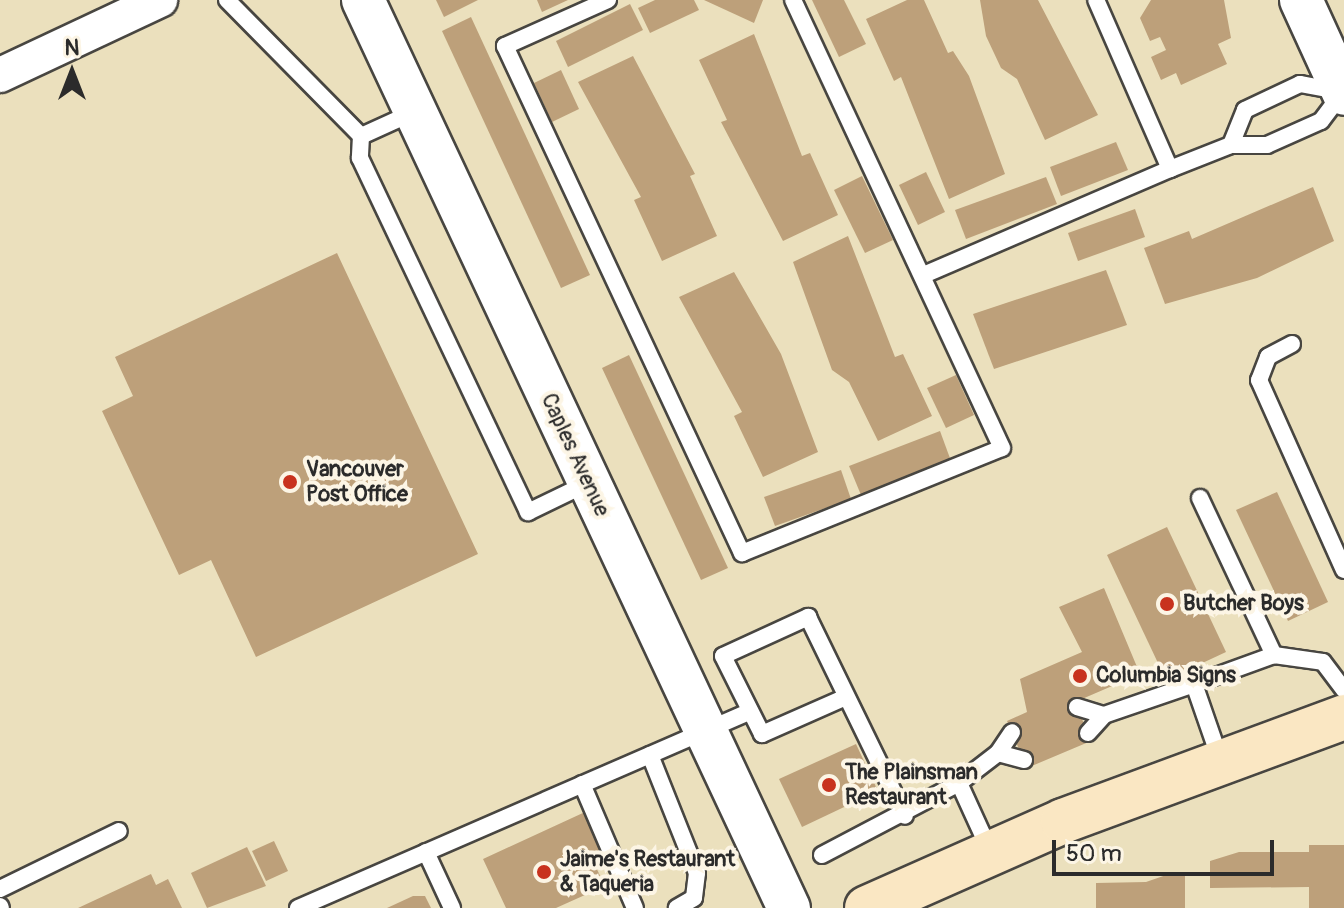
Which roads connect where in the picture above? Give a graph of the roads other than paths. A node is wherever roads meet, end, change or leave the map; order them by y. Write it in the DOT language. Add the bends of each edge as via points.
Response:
graph roads {
  1 [pos="160,0"];
  2 [pos="227,0"];
  3 [pos="363,0"];
  4 [pos="608,0"];
  5 [pos="793,0"];
  6 [pos="1096,0"];
  7 [pos="1301,0"];
  8 [pos="0,75"];
  9 [pos="1344,93"];
  10 [pos="416,111"];
  11 [pos="361,136"];
  12 [pos="1231,145"];
  13 [pos="1170,169"];
  14 [pos="926,274"];
  15 [pos="1292,344"];
  16 [pos="588,483"];
  17 [pos="1200,498"];
  18 [pos="1344,570"];
  19 [pos="1274,655"];
  20 [pos="1194,684"];
  21 [pos="1344,690"];
  22 [pos="846,697"];
  23 [pos="1077,707"];
  24 [pos="750,711"];
  25 [pos="1104,715"];
  26 [pos="1344,717"];
  27 [pos="706,730"];
  28 [pos="1012,732"];
  29 [pos="1088,733"];
  30 [pos="998,753"];
  31 [pos="650,755"];
  32 [pos="1024,760"];
  33 [pos="1221,763"];
  34 [pos="959,783"];
  35 [pos="582,784"];
  36 [pos="905,816"];
  37 [pos="119,831"];
  38 [pos="426,852"];
  39 [pos="991,852"];
  40 [pos="822,855"];
  41 [pos="0,889"];
  42 [pos="298,908"];
  43 [pos="452,908"];
  44 [pos="635,908"];
  45 [pos="677,908"];
  46 [pos="789,908"];
  47 [pos="867,908"];
  1 -- 8 [label="street"];
  2 -- 11 [label="lane"];
  3 -- 10 [label="street, Caples Avenue"];
  4 -- 14 [label="lane" via="505,46 742,553 1002,448"];
  5 -- 14 [label="lane"];
  6 -- 13 [label="lane"];
  7 -- 9 [label="street"];
  9 -- 12 [label="lane" via="1321,121 1267,145"];
  9 -- 12 [label="lane" via="1300,84 1245,110"];
  10 -- 11 [label="lane"];
  10 -- 16 [label="street, Caples Avenue"];
  11 -- 16 [label="lane" via="360,158 528,512"];
  12 -- 13 [label="lane"];
  13 -- 14 [label="lane"];
  15 -- 18 [label="lane" via="1268,357 1259,380"];
  16 -- 27 [label="street, Caples Avenue"];
  17 -- 19 [label="lane"];
  19 -- 20 [label="lane"];
  19 -- 21 [label="lane" via="1323,662"];
  20 -- 25 [label="lane"];
  20 -- 33 [label="lane"];
  22 -- 24 [label="lane" via="762,734"];
  22 -- 24 [label="lane" via="808,617 723,656"];
  22 -- 36 [label="lane"];
  23 -- 25 [label="lane"];
  24 -- 27 [label="lane"];
  25 -- 29 [label="lane"];
  26 -- 33 [label="main road"];
  27 -- 31 [label="lane"];
  27 -- 46 [label="street, Caples Avenue"];
  28 -- 30 [label="lane"];
  30 -- 32 [label="lane"];
  30 -- 34 [label="lane"];
  31 -- 35 [label="lane"];
  31 -- 45 [label="lane" via="697,873 694,898"];
  33 -- 39 [label="main road"];
  34 -- 36 [label="lane"];
  34 -- 39 [label="lane"];
  35 -- 38 [label="lane"];
  35 -- 44 [label="lane"];
  36 -- 40 [label="lane"];
  37 -- 41 [label="lane"];
  38 -- 42 [label="lane"];
  38 -- 43 [label="lane"];
  39 -- 47 [label="main road"];
}
